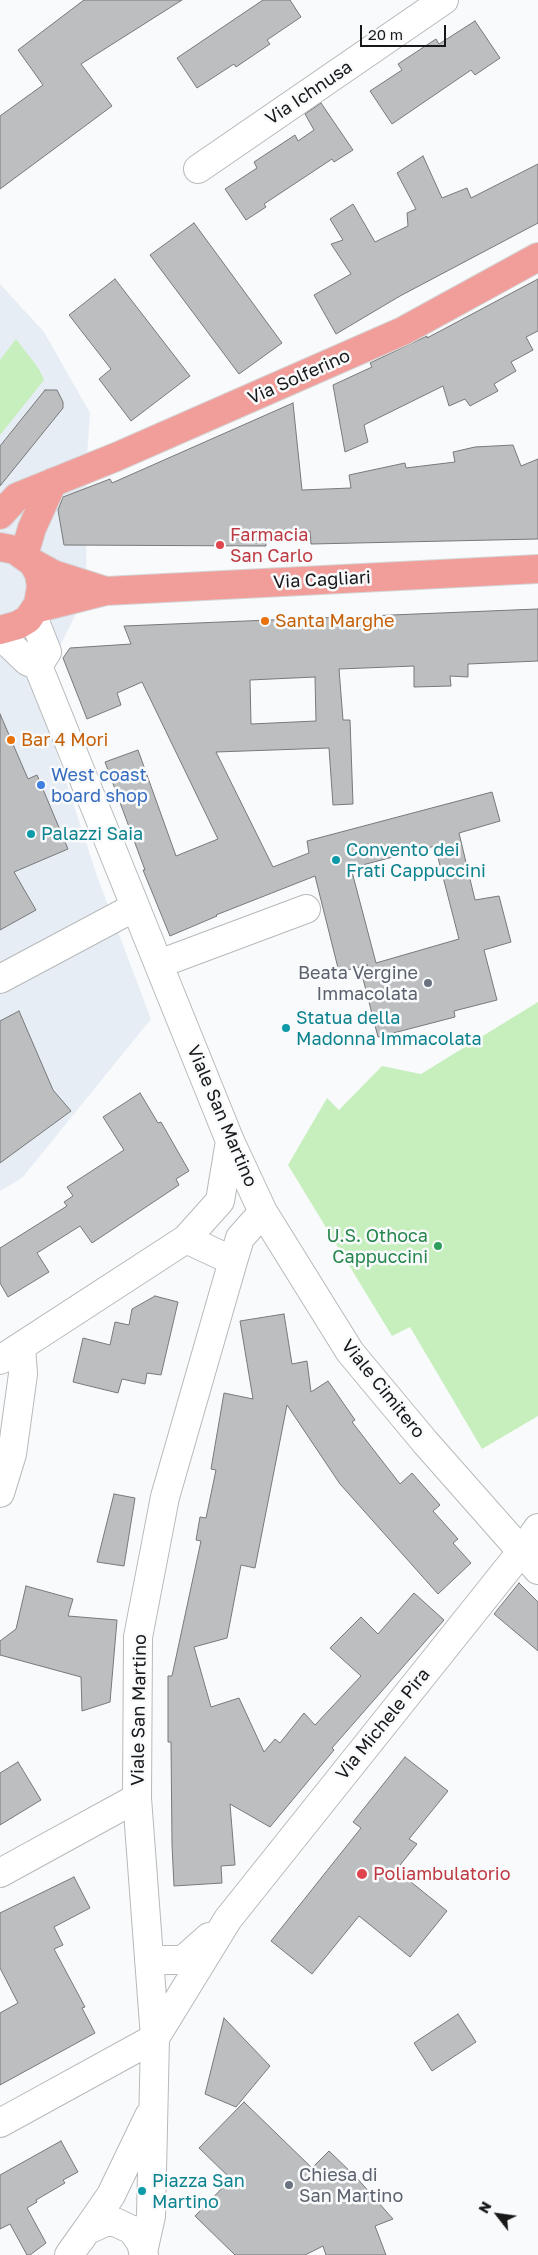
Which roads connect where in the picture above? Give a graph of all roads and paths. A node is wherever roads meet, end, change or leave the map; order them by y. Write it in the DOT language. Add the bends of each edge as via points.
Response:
graph roads {
  1 [pos="444,0"];
  2 [pos="198,169"];
  3 [pos="538,257"];
  4 [pos="53,482"];
  5 [pos="0,515"];
  6 [pos="19,555"];
  7 [pos="538,569"];
  8 [pos="106,591"];
  9 [pos="33,611"];
  10 [pos="0,630"];
  11 [pos="0,635"];
  12 [pos="38,666"];
  13 [pos="135,907"];
  14 [pos="306,909"];
  15 [pos="159,964"];
  16 [pos="0,979"];
  17 [pos="230,1141"];
  18 [pos="263,1212"];
  19 [pos="186,1239"];
  20 [pos="233,1261"];
  21 [pos="10,1354"];
  22 [pos="0,1493"];
  23 [pos="538,1528"];
  24 [pos="529,1561"];
  25 [pos="137,1798"];
  26 [pos="0,1873"];
  27 [pos="228,1919"];
  28 [pos="149,1960"];
  29 [pos="155,2038"];
  30 [pos="152,2110"];
  31 [pos="0,2123"];
  32 [pos="75,2247"];
  33 [pos="143,2254"];
  1 -- 2 [label="street, Via Ichnusa"];
  3 -- 4 [label="main road, Via Solferino" via="403,331"];
  4 -- 5 [label="main road, Via Solferino" via="17,497"];
  4 -- 6 [label="main road"];
  6 -- 8 [label="main road, Via Cagliari" via="59,576"];
  6 -- 9 [label="main road" via="39,574 40,598"];
  7 -- 8 [label="main road, Via Cagliari"];
  8 -- 9 [label="main road, Via Cagliari"];
  9 -- 10 [label="main road, Via Cagliari" via="18,626"];
  9 -- 12 [label="street" via="47,652"];
  11 -- 12 [label="street" via="27,661"];
  12 -- 13 [label="street, Viale San Martino"];
  13 -- 15 [label="street, Viale San Martino"];
  13 -- 16 [label="street"];
  14 -- 15 [label="street"];
  15 -- 17 [label="street, Viale San Martino"];
  17 -- 18 [label="street, Viale San Martino"];
  17 -- 19 [label="street" via="220,1201"];
  18 -- 20 [label="street, Viale San Martino" via="240,1238"];
  18 -- 24 [label="street, Viale Cimitero" via="350,1352"];
  19 -- 20 [label="street"];
  19 -- 21 [label="street"];
  20 -- 25 [label="street, Viale San Martino" via="165,1497 138,1637"];
  21 -- 22 [label="street" via="23,1374 12,1454"];
  23 -- 24 [label="street, Via Michele Pira"];
  24 -- 27 [label="street, Via Michele Pira"];
  25 -- 26 [label="street"];
  25 -- 28 [label="street, Viale San Martino"];
  27 -- 28 [label="street, Via Michele Pira" via="184,1960"];
  27 -- 29 [label="street, Via Michele Pira"];
  28 -- 29 [label="street, Viale San Martino"];
  29 -- 30 [label="street, Viale San Martino"];
  29 -- 31 [label="street"];
  30 -- 32 [label="street" via="111,2195"];
  30 -- 33 [label="street" via="151,2216"];
  32 -- 33 [label="street" via="86,2231 95,2225 116,2222 132,2230 141,2243"];
}
